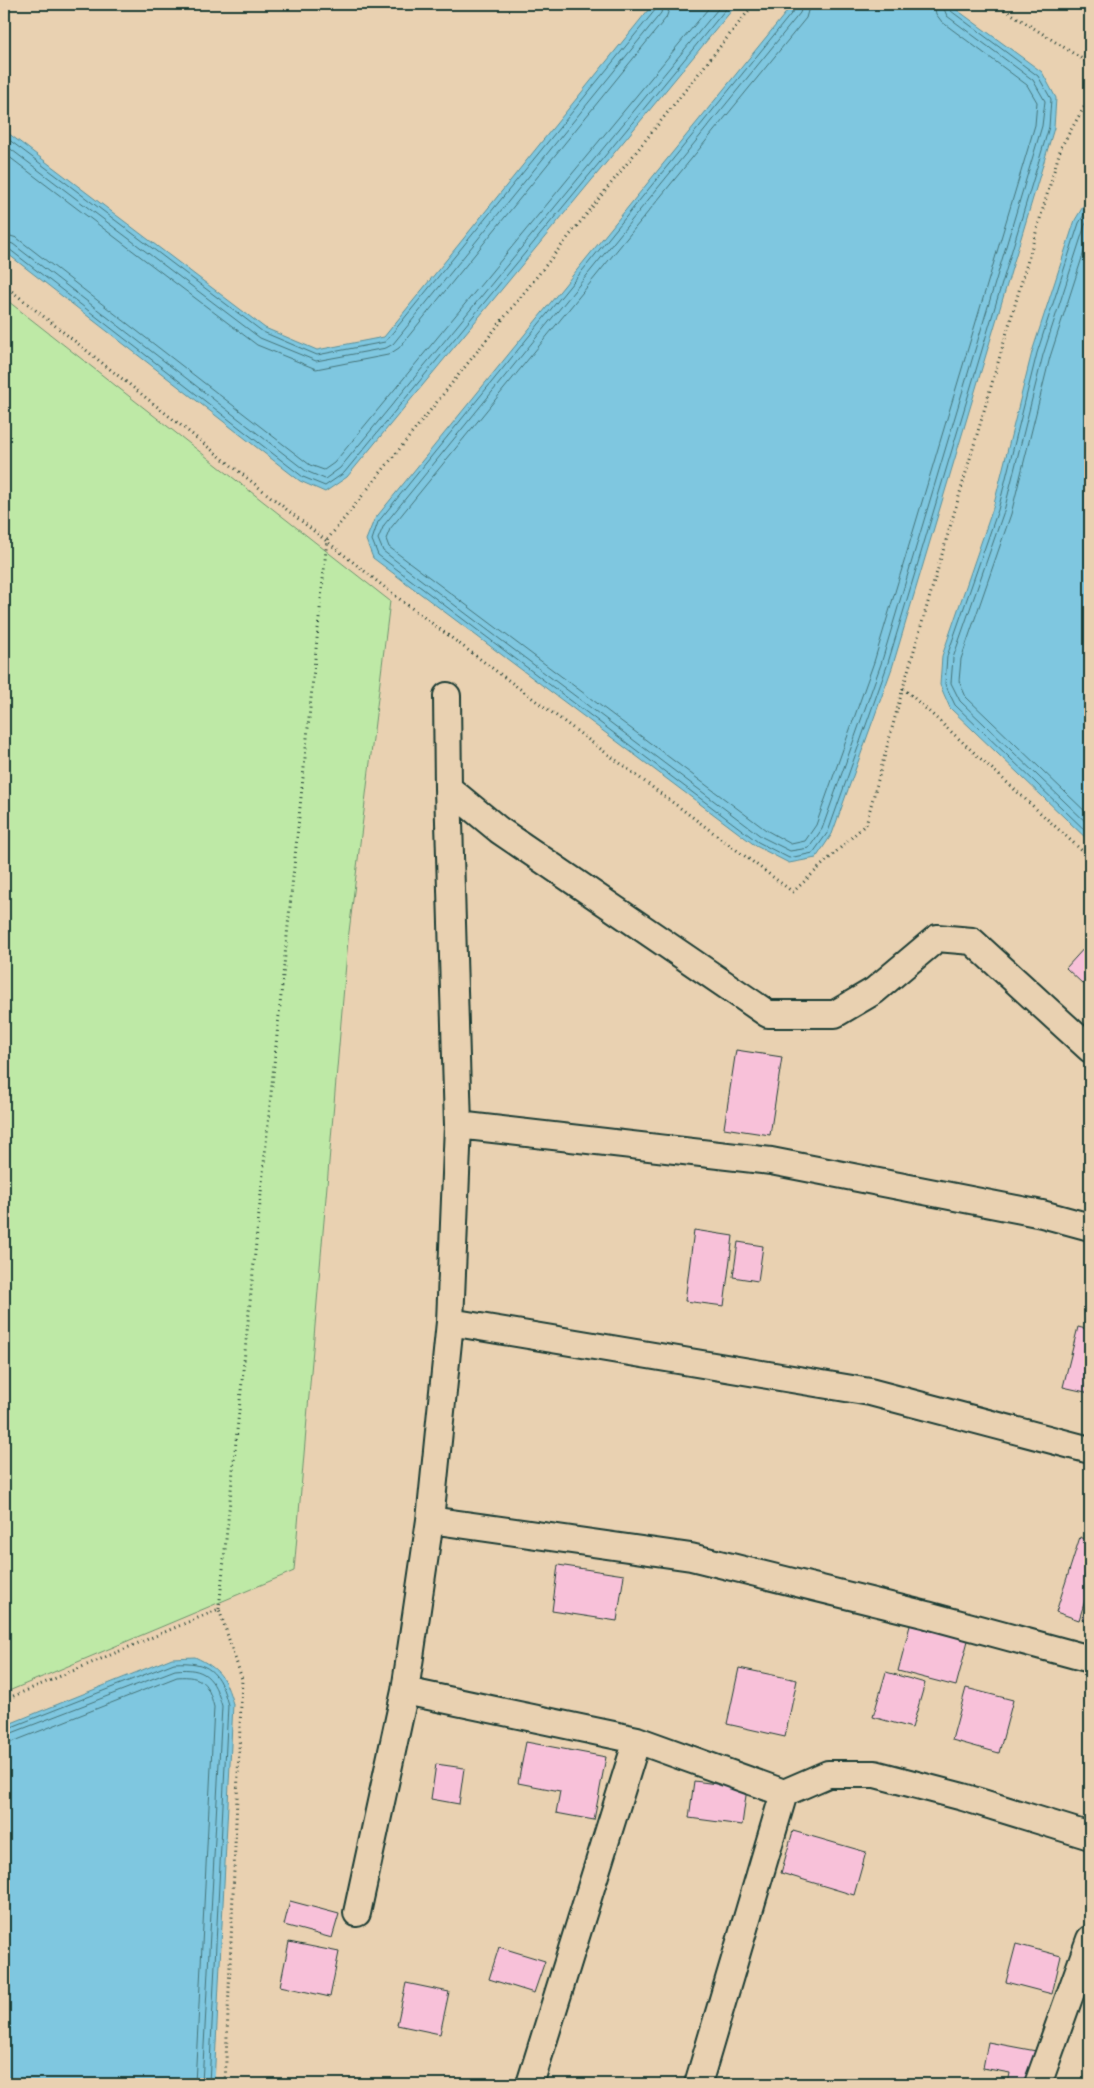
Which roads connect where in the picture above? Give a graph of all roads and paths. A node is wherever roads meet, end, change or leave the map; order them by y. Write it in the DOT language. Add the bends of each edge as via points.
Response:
graph roads {
  1 [pos="754,4"];
  2 [pos="996,4"];
  3 [pos="1090,64"];
  4 [pos="1090,98"];
  5 [pos="4,285"];
  6 [pos="327,540"];
  7 [pos="903,688"];
  8 [pos="447,696"];
  9 [pos="448,788"];
  10 [pos="1090,858"];
  11 [pos="1090,1049"];
  12 [pos="458,1125"];
  13 [pos="1090,1227"];
  14 [pos="450,1322"];
  15 [pos="1090,1450"];
  16 [pos="430,1520"];
  17 [pos="219,1610"];
  18 [pos="1090,1659"];
  19 [pos="405,1692"];
  20 [pos="4,1700"];
  21 [pos="637,1740"];
  22 [pos="784,1793"];
  23 [pos="1090,1836"];
  24 [pos="357,1913"];
  25 [pos="1090,1939"];
  26 [pos="225,2084"];
  27 [pos="530,2084"];
  28 [pos="698,2084"];
  29 [pos="1038,2084"];
  1 -- 6 [label="path"];
  2 -- 3 [label="path"];
  4 -- 7 [label="path" via="1061,147"];
  5 -- 6 [label="path"];
  6 -- 7 [label="path" via="402,601 793,892 866,824"];
  6 -- 17 [label="path"];
  7 -- 10 [label="path"];
  8 -- 9 [label="street"];
  9 -- 11 [label="street" via="499,830 768,1014 835,1014 874,991 937,938 972,941"];
  9 -- 12 [label="street"];
  12 -- 13 [label="street" via="771,1161 1042,1214"];
  12 -- 14 [label="street"];
  14 -- 15 [label="street" via="870,1392"];
  14 -- 16 [label="street"];
  16 -- 18 [label="street" via="691,1557"];
  16 -- 19 [label="street"];
  17 -- 20 [label="path"];
  17 -- 26 [label="path" via="242,1679"];
  19 -- 21 [label="street"];
  19 -- 24 [label="street"];
  21 -- 22 [label="street"];
  21 -- 27 [label="street"];
  22 -- 23 [label="street" via="828,1774 875,1774"];
  22 -- 28 [label="street"];
  25 -- 29 [label="street"];
}
